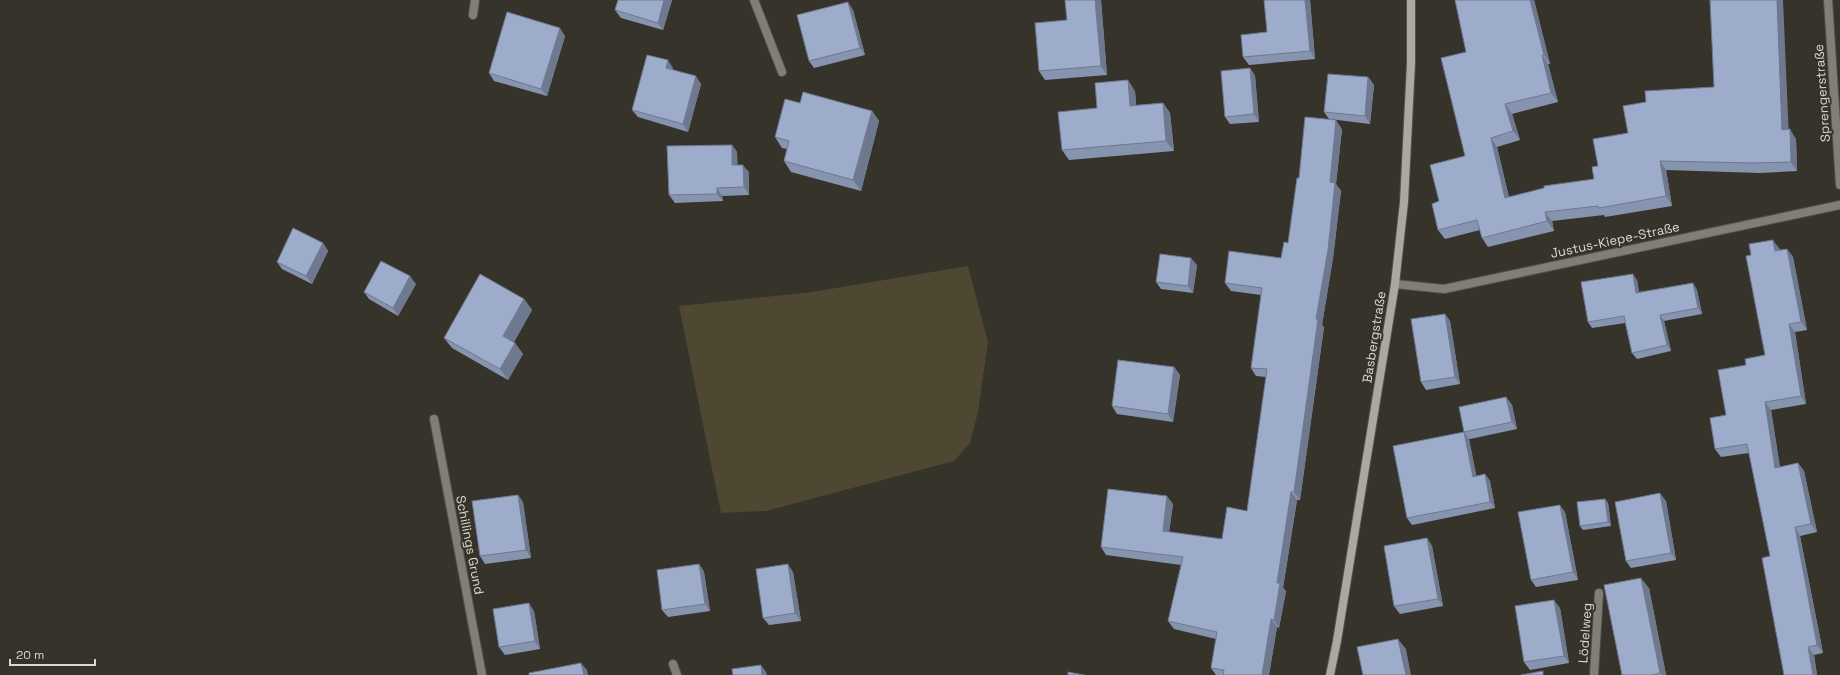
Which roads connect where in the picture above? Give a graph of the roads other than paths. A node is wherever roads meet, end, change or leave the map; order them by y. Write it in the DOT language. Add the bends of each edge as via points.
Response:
graph roads {
  1 [pos="475,0"];
  2 [pos="754,0"];
  3 [pos="1411,0"];
  4 [pos="1828,0"];
  5 [pos="473,15"];
  6 [pos="782,72"];
  7 [pos="1840,185"];
  8 [pos="1840,205"];
  9 [pos="1395,284"];
  10 [pos="434,419"];
  11 [pos="1599,593"];
  12 [pos="673,664"];
  13 [pos="482,675"];
  14 [pos="677,675"];
  15 [pos="1330,675"];
  16 [pos="1594,675"];
  1 -- 5 [label="street"];
  2 -- 6 [label="street"];
  3 -- 9 [label="main road, Basbergstraße" via="1412,63 1404,202"];
  4 -- 7 [label="street, Sprengerstraße"];
  8 -- 9 [label="street, Justus-Kiepe-Straße" via="1444,289"];
  9 -- 15 [label="main road, Basbergstraße"];
  10 -- 13 [label="street, Schillings Grund"];
  11 -- 16 [label="street, Lödelweg"];
  12 -- 14 [label="street"];
}
